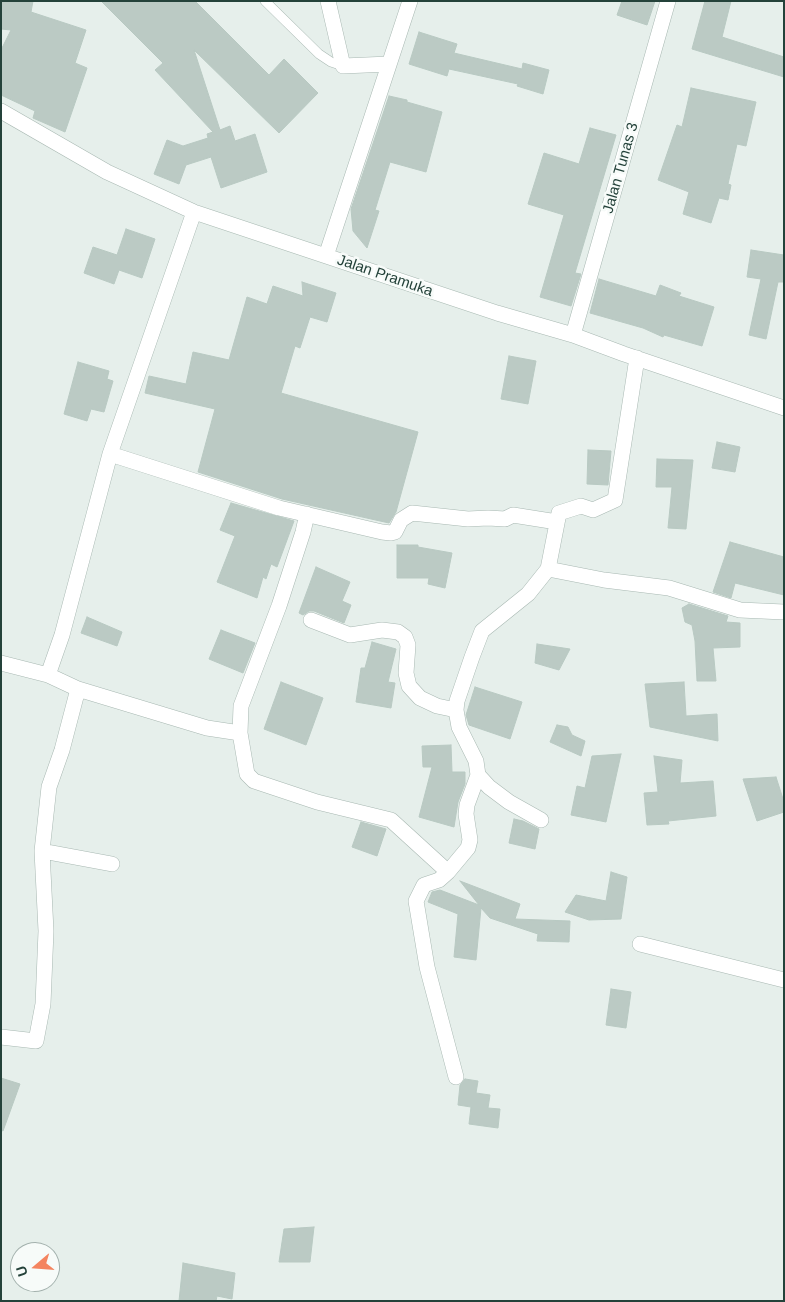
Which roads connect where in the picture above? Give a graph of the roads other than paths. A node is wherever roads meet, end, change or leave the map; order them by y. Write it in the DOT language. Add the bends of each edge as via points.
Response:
graph roads {
  1 [pos="265,1"];
  2 [pos="328,1"];
  3 [pos="410,1"];
  4 [pos="668,1"];
  5 [pos="389,64"];
  6 [pos="343,66"];
  7 [pos="1,111"];
  8 [pos="194,212"];
  9 [pos="326,256"];
  10 [pos="573,335"];
  11 [pos="637,358"];
  12 [pos="784,408"];
  13 [pos="110,454"];
  14 [pos="307,514"];
  15 [pos="557,522"];
  16 [pos="548,569"];
  17 [pos="784,612"];
  18 [pos="311,620"];
  19 [pos="1,663"];
  20 [pos="48,675"];
  21 [pos="78,690"];
  22 [pos="456,710"];
  23 [pos="240,733"];
  24 [pos="478,775"];
  25 [pos="541,820"];
  26 [pos="42,851"];
  27 [pos="112,864"];
  28 [pos="448,872"];
  29 [pos="640,944"];
  30 [pos="784,980"];
  31 [pos="1,1037"];
  32 [pos="456,1076"];
  1 -- 6 [label="lane" via="319,54"];
  2 -- 6 [label="street"];
  3 -- 5 [label="street"];
  4 -- 10 [label="street, Jalan Tunas 3"];
  5 -- 6 [label="street"];
  5 -- 9 [label="street"];
  7 -- 8 [label="street, Jalan Pramuka" via="107,172"];
  8 -- 9 [label="street, Jalan Pramuka"];
  8 -- 13 [label="street"];
  9 -- 10 [label="street, Jalan Pramuka"];
  10 -- 11 [label="street, Jalan Pramuka"];
  11 -- 12 [label="street, Jalan Pramuka"];
  11 -- 15 [label="street" via="615,500 593,510 581,506 559,513"];
  13 -- 14 [label="street"];
  13 -- 20 [label="street" via="62,635"];
  14 -- 15 [label="street" via="391,533 395,532 401,520 412,513 468,519 505,519 513,514"];
  14 -- 23 [label="street" via="279,606 241,706"];
  15 -- 16 [label="street"];
  16 -- 17 [label="street" via="669,588 740,610"];
  16 -- 22 [label="street" via="528,594 482,631"];
  18 -- 22 [label="street" via="350,635 382,630 398,632 406,638 408,646 406,673 409,686 420,698"];
  19 -- 20 [label="street"];
  20 -- 21 [label="street"];
  21 -- 23 [label="street" via="207,728"];
  21 -- 26 [label="street" via="49,787"];
  22 -- 24 [label="street" via="459,727 476,761"];
  23 -- 28 [label="street" via="247,774 254,781 317,802 391,820"];
  24 -- 25 [label="street" via="509,802"];
  24 -- 28 [label="street" via="467,805 468,848"];
  26 -- 27 [label="street"];
  26 -- 31 [label="street" via="46,931 44,1004 36,1040"];
  28 -- 32 [label="street" via="439,880 424,885 416,901 428,967"];
  29 -- 30 [label="street"];
}
